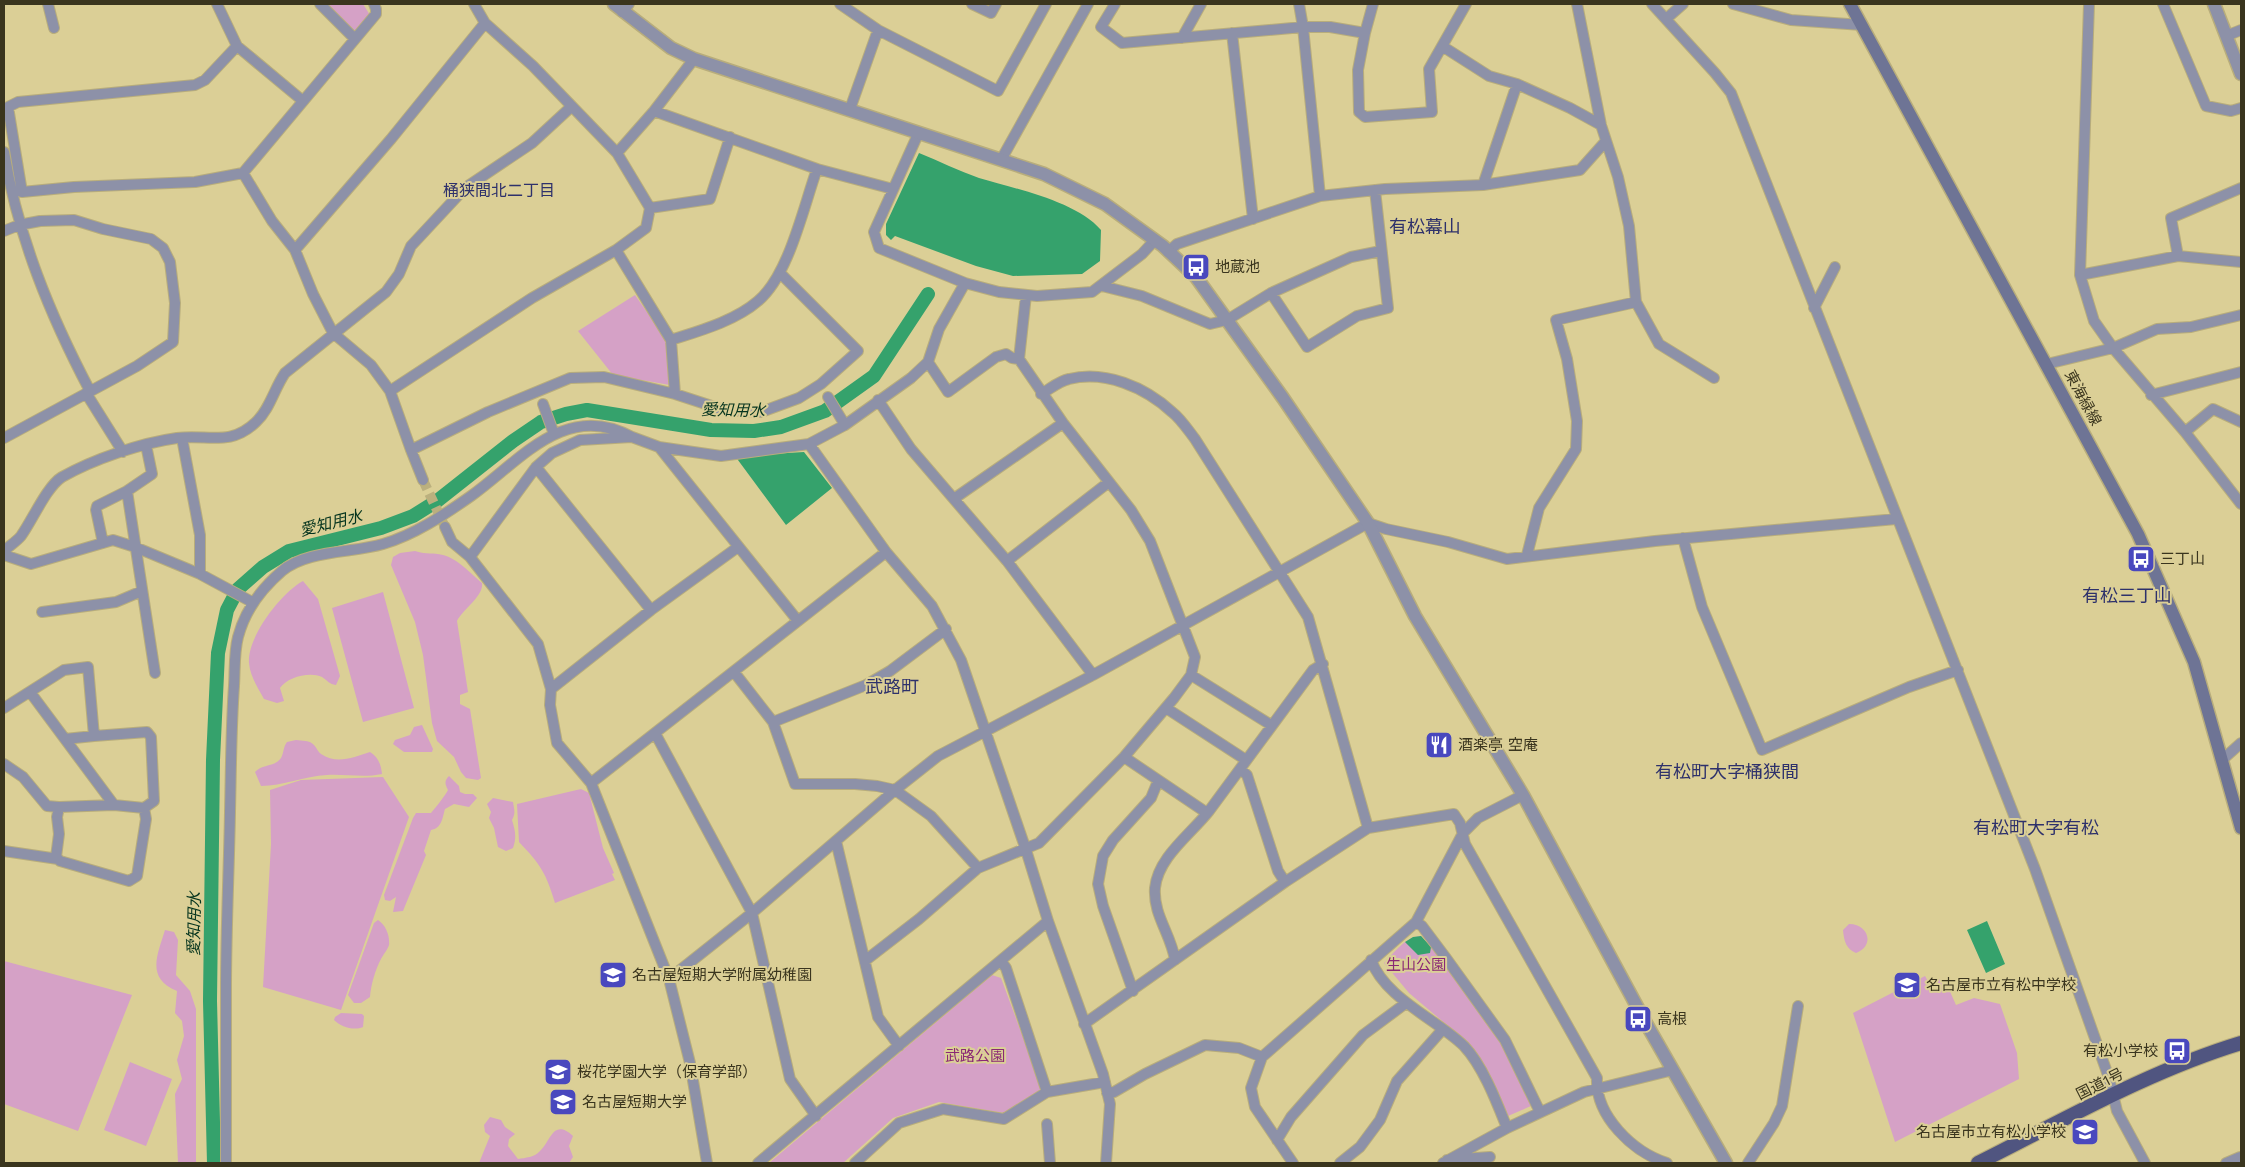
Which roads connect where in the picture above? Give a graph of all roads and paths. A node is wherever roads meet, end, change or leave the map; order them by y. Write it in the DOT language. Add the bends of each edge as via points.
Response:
graph roads {
  1 [pos="48,4"];
  2 [pos="217,4"];
  3 [pos="320,4"];
  4 [pos="374,4"];
  5 [pos="474,4"];
  6 [pos="840,4"];
  7 [pos="972,4"];
  8 [pos="996,4"];
  9 [pos="1046,4"];
  10 [pos="1088,4"];
  11 [pos="1115,4"];
  12 [pos="1201,4"];
  13 [pos="1299,4"];
  14 [pos="1374,4"];
  15 [pos="1466,4"];
  16 [pos="1577,4"];
  17 [pos="1652,4"];
  18 [pos="1683,4"];
  19 [pos="1733,4"];
  20 [pos="1850,4"];
  21 [pos="2089,4"];
  22 [pos="2163,4"];
  23 [pos="2214,4"];
  24 [pos="622,6"];
  25 [pos="1666,19"];
  26 [pos="485,23"];
  27 [pos="1862,25"];
  28 [pos="1303,27"];
  29 [pos="54,28"];
  30 [pos="878,30"];
  31 [pos="2241,30"];
  32 [pos="1365,33"];
  33 [pos="1232,34"];
  34 [pos="2226,36"];
  35 [pos="1182,38"];
  36 [pos="355,39"];
  37 [pos="238,46"];
  38 [pos="1442,46"];
  39 [pos="694,59"];
  40 [pos="2241,74"];
  41 [pos="1517,84"];
  42 [pos="303,101"];
  43 [pos="571,107"];
  44 [pos="2241,108"];
  45 [pos="850,109"];
  46 [pos="654,111"];
  47 [pos="1601,125"];
  48 [pos="919,132"];
  49 [pos="730,137"];
  50 [pos="1605,142"];
  51 [pos="4,152"];
  52 [pos="617,153"];
  53 [pos="1000,160"];
  54 [pos="817,169"];
  55 [pos="243,173"];
  56 [pos="1483,186"];
  57 [pos="2241,188"];
  58 [pos="893,189"];
  59 [pos="1375,190"];
  60 [pos="1320,196"];
  61 [pos="650,208"];
  62 [pos="1253,219"];
  63 [pos="19,225"];
  64 [pos="4,231"];
  65 [pos="1154,241"];
  66 [pos="295,250"];
  67 [pos="616,250"];
  68 [pos="1381,251"];
  69 [pos="1168,252"];
  70 [pos="2178,256"];
  71 [pos="2241,262"];
  72 [pos="1835,267"];
  73 [pos="780,274"];
  74 [pos="2080,275"];
  75 [pos="965,282"];
  76 [pos="1102,286"];
  77 [pos="1270,293"];
  78 [pos="1026,295"];
  79 [pos="1636,302"];
  80 [pos="1814,308"];
  81 [pos="2241,315"];
  82 [pos="1227,320"];
  83 [pos="333,333"];
  84 [pos="670,340"];
  85 [pos="2113,348"];
  86 [pos="1020,358"];
  87 [pos="928,362"];
  88 [pos="2047,364"];
  89 [pos="2241,372"];
  90 [pos="1714,378"];
  91 [pos="390,391"];
  92 [pos="88,392"];
  93 [pos="675,394"];
  94 [pos="1041,394"];
  95 [pos="2151,395"];
  96 [pos="828,397"];
  97 [pos="878,400"];
  98 [pos="543,404"];
  99 [pos="2241,422"];
  100 [pos="1063,423"];
  101 [pos="845,425"];
  102 [pos="553,431"];
  103 [pos="2184,432"];
  104 [pos="4,438"];
  105 [pos="182,438"];
  106 [pos="632,438"];
  107 [pos="809,444"];
  108 [pos="146,445"];
  109 [pos="659,447"];
  110 [pos="411,450"];
  111 [pos="123,452"];
  112 [pos="536,466"];
  113 [pos="423,480"];
  114 [pos="1109,482"];
  115 [pos="127,491"];
  116 [pos="955,498"];
  117 [pos="2241,504"];
  118 [pos="1896,518"];
  119 [pos="1368,523"];
  120 [pos="445,527"];
  121 [pos="1683,538"];
  122 [pos="103,543"];
  123 [pos="135,547"];
  124 [pos="738,547"];
  125 [pos="5,549"];
  126 [pos="886,552"];
  127 [pos="1527,555"];
  128 [pos="470,557"];
  129 [pos="1007,561"];
  130 [pos="1280,573"];
  131 [pos="200,574"];
  132 [pos="142,590"];
  133 [pos="247,600"];
  134 [pos="651,610"];
  135 [pos="42,612"];
  136 [pos="798,621"];
  137 [pos="1184,625"];
  138 [pos="946,629"];
  139 [pos="1323,664"];
  140 [pos="1958,670"];
  141 [pos="734,672"];
  142 [pos="156,673"];
  143 [pos="1093,675"];
  144 [pos="1191,675"];
  145 [pos="551,689"];
  146 [pos="30,692"];
  147 [pos="4,708"];
  148 [pos="1166,708"];
  149 [pos="773,722"];
  150 [pos="1272,725"];
  151 [pos="986,731"];
  152 [pos="655,733"];
  153 [pos="94,736"];
  154 [pos="65,739"];
  155 [pos="2241,743"];
  156 [pos="1124,757"];
  157 [pos="2222,760"];
  158 [pos="4,764"];
  159 [pos="1243,764"];
  160 [pos="1158,781"];
  161 [pos="591,783"];
  162 [pos="895,790"];
  163 [pos="1523,795"];
  164 [pos="114,804"];
  165 [pos="59,808"];
  166 [pos="144,808"];
  167 [pos="1207,813"];
  168 [pos="1368,828"];
  169 [pos="2241,828"];
  170 [pos="1463,833"];
  171 [pos="836,840"];
  172 [pos="1026,850"];
  173 [pos="4,851"];
  174 [pos="58,859"];
  175 [pos="978,868"];
  176 [pos="1285,882"];
  177 [pos="752,913"];
  178 [pos="1048,921"];
  179 [pos="1416,922"];
  180 [pos="866,960"];
  181 [pos="1001,960"];
  182 [pos="1175,960"];
  183 [pos="1371,960"];
  184 [pos="669,979"];
  185 [pos="1133,991"];
  186 [pos="1406,1003"];
  187 [pos="1798,1006"];
  188 [pos="1084,1024"];
  189 [pos="1443,1029"];
  190 [pos="2241,1043"];
  191 [pos="899,1046"];
  192 [pos="1262,1057"];
  193 [pos="1673,1070"];
  194 [pos="1106,1088"];
  195 [pos="1596,1088"];
  196 [pos="1047,1092"];
  197 [pos="2114,1095"];
  198 [pos="1540,1112"];
  199 [pos="816,1116"];
  200 [pos="1047,1124"];
  201 [pos="1507,1128"];
  202 [pos="1277,1140"];
  203 [pos="1490,1157"];
  204 [pos="2241,1161"];
  205 [pos="1444,1162"];
  206 [pos="226,1163"];
  207 [pos="707,1163"];
  208 [pos="758,1163"];
  209 [pos="855,1163"];
  210 [pos="1050,1163"];
  211 [pos="1106,1163"];
  212 [pos="1293,1163"];
  213 [pos="1340,1163"];
  214 [pos="1668,1163"];
  215 [pos="1726,1163"];
  216 [pos="1748,1163"];
  217 [pos="1978,1163"];
  218 [pos="2145,1163"];
  219 [pos="2226,1163"];
  1 -- 29 [label="street"];
  2 -- 37 [label="street"];
  3 -- 36 [label="street"];
  4 -- 36 [label="street" via="376,14"];
  5 -- 26 [label="street"];
  6 -- 30 [label="street"];
  7 -- 8 [label="street" via="991,13"];
  9 -- 30 [label="street" via="998,91"];
  10 -- 53 [label="street"];
  11 -- 35 [label="street" via="1101,27 1122,43"];
  12 -- 35 [label="street"];
  13 -- 28 [label="street"];
  14 -- 32 [label="street"];
  15 -- 38 [label="street"];
  16 -- 47 [label="street"];
  17 -- 25 [label="street"];
  18 -- 25 [label="street"];
  19 -- 27 [label="street" via="1790,20"];
  20 -- 27 [label="main road, 東海緑線"];
  21 -- 74 [label="street"];
  22 -- 44 [label="street" via="2206,106 2231,112"];
  23 -- 34 [label="street"];
  24 -- 39 [label="street" via="671,48"];
  25 -- 80 [label="street" via="1731,93"];
  26 -- 43 [label="street" via="533,66"];
  26 -- 66 [label="street"];
  27 -- 88 [label="main road, 東海緑線"];
  28 -- 32 [label="street" via="1330,27"];
  28 -- 33 [label="street"];
  28 -- 60 [label="street"];
  30 -- 45 [label="street"];
  31 -- 34 [label="street"];
  32 -- 38 [label="street" via="1358,70 1359,112 1365,117 1432,112 1429,69"];
  33 -- 35 [label="street"];
  33 -- 62 [label="street"];
  34 -- 40 [label="street"];
  36 -- 42 [label="street"];
  37 -- 42 [label="street"];
  37 -- 55 [label="street" via="205,80 195,85 18,102 8,107 22,192 195,182"];
  38 -- 41 [label="street" via="1489,76"];
  39 -- 45 [label="street"];
  39 -- 46 [label="street"];
  41 -- 47 [label="street"];
  41 -- 56 [label="street"];
  42 -- 55 [label="street"];
  43 -- 52 [label="street"];
  43 -- 83 [label="street" via="532,143 465,188 411,246 399,274 386,292"];
  45 -- 48 [label="street"];
  46 -- 49 [label="street"];
  46 -- 52 [label="street"];
  47 -- 50 [label="street"];
  48 -- 53 [label="street"];
  48 -- 58 [label="street"];
  49 -- 54 [label="street"];
  49 -- 61 [label="street" via="710,199"];
  50 -- 56 [label="street" via="1580,170"];
  50 -- 79 [label="street" via="1618,177 1629,226"];
  51 -- 63 [label="street"];
  52 -- 61 [label="street"];
  53 -- 65 [label="street" via="1044,174 1105,204"];
  54 -- 58 [label="street"];
  54 -- 73 [label="street"];
  55 -- 66 [label="street" via="272,221"];
  56 -- 59 [label="street"];
  57 -- 70 [label="street" via="2171,218"];
  58 -- 75 [label="street" via="874,232 878,248"];
  59 -- 60 [label="street"];
  59 -- 68 [label="street"];
  60 -- 62 [label="street"];
  61 -- 67 [label="street" via="646,228"];
  62 -- 69 [label="street" via="1177,244"];
  63 -- 64 [label="street"];
  63 -- 92 [label="street" via="62,339"];
  63 -- 92 [label="street" via="74,220 151,239 164,248 170,262 175,303 172,342 137,366"];
  65 -- 69 [label="street"];
  65 -- 76 [label="street"];
  66 -- 83 [label="street"];
  67 -- 84 [label="street"];
  67 -- 91 [label="street" via="532,298"];
  68 -- 77 [label="street" via="1351,257"];
  68 -- 77 [label="street" via="1388,308 1357,316 1307,346"];
  69 -- 82 [label="street" via="1196,277"];
  70 -- 71 [label="street"];
  70 -- 74 [label="street"];
  72 -- 80 [label="street"];
  73 -- 84 [label="street" via="758,301 735,315"];
  73 -- 93 [label="street" via="858,351 821,384 799,398 761,412 724,410"];
  74 -- 85 [label="street" via="2094,321"];
  75 -- 78 [label="street" via="999,292"];
  75 -- 87 [label="street" via="939,328"];
  76 -- 78 [label="street" via="1092,292"];
  76 -- 82 [label="street" via="1142,296 1210,324"];
  77 -- 82 [label="street"];
  78 -- 86 [label="street"];
  79 -- 90 [label="street" via="1660,344"];
  79 -- 127 [label="street" via="1556,320 1567,359 1577,421 1576,449 1540,508"];
  80 -- 118 [label="street"];
  81 -- 85 [label="street" via="2191,327 2157,329"];
  82 -- 119 [label="street"];
  83 -- 91 [label="street" via="371,365"];
  83 -- 105 [label="street" via="285,373 275,387 268,408 257,422 236,436"];
  84 -- 93 [label="street"];
  85 -- 88 [label="street"];
  85 -- 95 [label="street"];
  86 -- 87 [label="street" via="1006,354 996,357 948,392"];
  86 -- 94 [label="street"];
  87 -- 97 [label="street"];
  88 -- 157 [label="main road, 東海緑線" via="2141,540 2194,662"];
  89 -- 95 [label="street"];
  91 -- 110 [label="street"];
  92 -- 104 [label="street"];
  92 -- 111 [label="street"];
  93 -- 110 [label="street" via="604,377 570,378 488,412"];
  94 -- 100 [label="street"];
  94 -- 130 [label="street" via="1067,379 1096,375 1146,392 1173,412 1195,439"];
  95 -- 103 [label="street"];
  96 -- 101 [label="street"];
  97 -- 101 [label="street"];
  97 -- 116 [label="street" via="911,449"];
  98 -- 102 [label="street"];
  99 -- 103 [label="street" via="2213,409"];
  100 -- 114 [label="street"];
  100 -- 116 [label="street"];
  101 -- 107 [label="street"];
  102 -- 106 [label="street" via="604,426"];
  102 -- 133 [label="street" via="460,504 413,532 380,545 317,555 284,570"];
  103 -- 117 [label="street"];
  105 -- 108 [label="street"];
  105 -- 131 [label="street" via="200,535"];
  106 -- 109 [label="street"];
  106 -- 112 [label="street" via="580,440 552,453"];
  107 -- 109 [label="street" via="721,456"];
  107 -- 126 [label="street"];
  108 -- 111 [label="street"];
  108 -- 115 [label="street" via="152,474"];
  109 -- 124 [label="street"];
  110 -- 113 [label="street"];
  111 -- 125 [label="street" via="60,479 20,537"];
  112 -- 128 [label="street"];
  112 -- 134 [label="street"];
  114 -- 129 [label="street"];
  114 -- 137 [label="street" via="1150,541"];
  115 -- 122 [label="street" via="97,506"];
  115 -- 123 [label="street"];
  116 -- 129 [label="street"];
  118 -- 121 [label="street"];
  118 -- 140 [label="street"];
  119 -- 127 [label="street" via="1507,559"];
  119 -- 130 [label="street"];
  119 -- 163 [label="street" via="1415,616"];
  120 -- 128 [label="street" via="452,542"];
  121 -- 127 [label="street"];
  121 -- 140 [label="street" via="1702,607 1762,750 1909,687"];
  122 -- 123 [label="street" via="113,540"];
  122 -- 125 [label="street" via="31,564"];
  123 -- 131 [label="street"];
  123 -- 132 [label="street"];
  124 -- 134 [label="street"];
  124 -- 136 [label="street"];
  126 -- 136 [label="street"];
  126 -- 138 [label="street" via="932,606"];
  128 -- 145 [label="street" via="538,644"];
  129 -- 143 [label="street"];
  130 -- 137 [label="street"];
  130 -- 139 [label="street" via="1308,617"];
  131 -- 133 [label="street"];
  132 -- 135 [label="street" via="116,602"];
  132 -- 142 [label="street"];
  133 -- 206 [label="street" via="237,639 231,734"];
  134 -- 145 [label="street"];
  136 -- 141 [label="street"];
  137 -- 143 [label="street"];
  137 -- 144 [label="street" via="1196,657"];
  138 -- 149 [label="street" via="890,672 866,685"];
  138 -- 151 [label="street" via="961,660"];
  139 -- 150 [label="street" via="1313,670"];
  139 -- 168 [label="street"];
  140 -- 197 [label="street" via="2065,952"];
  141 -- 149 [label="street"];
  141 -- 152 [label="street"];
  143 -- 151 [label="street"];
  144 -- 148 [label="street"];
  144 -- 150 [label="street"];
  145 -- 161 [label="street" via="550,705 557,743"];
  146 -- 147 [label="street"];
  146 -- 153 [label="street" via="64,670 88,667"];
  146 -- 154 [label="street"];
  148 -- 156 [label="street"];
  148 -- 159 [label="street"];
  149 -- 162 [label="street" via="795,784 855,784"];
  150 -- 159 [label="street"];
  151 -- 162 [label="street" via="938,756"];
  151 -- 172 [label="street"];
  152 -- 161 [label="street"];
  152 -- 177 [label="street"];
  153 -- 154 [label="street"];
  153 -- 166 [label="street" via="147,732 151,737 154,801"];
  154 -- 164 [label="street"];
  155 -- 157 [label="street"];
  156 -- 160 [label="street"];
  156 -- 172 [label="street" via="1039,844"];
  157 -- 169 [label="main road, 東海緑線"];
  158 -- 165 [label="street" via="23,777 47,806"];
  159 -- 167 [label="street"];
  159 -- 176 [label="street" via="1278,871"];
  160 -- 167 [label="street"];
  160 -- 185 [label="street" via="1150,798 1103,856 1098,884"];
  161 -- 184 [label="street"];
  162 -- 171 [label="street"];
  162 -- 175 [label="street" via="931,816"];
  163 -- 170 [label="street" via="1478,818"];
  163 -- 193 [label="street"];
  164 -- 165 [label="street"];
  164 -- 166 [label="street"];
  165 -- 174 [label="street"];
  166 -- 174 [label="street" via="146,819 137,876 129,881"];
  167 -- 182 [label="street" via="1169,857 1155,886 1156,909"];
  168 -- 170 [label="street" via="1454,814"];
  168 -- 176 [label="street"];
  170 -- 179 [label="street"];
  170 -- 195 [label="street" via="1465,844 1597,1078"];
  171 -- 177 [label="street"];
  171 -- 180 [label="street"];
  172 -- 175 [label="street"];
  172 -- 178 [label="street"];
  173 -- 174 [label="street"];
  175 -- 180 [label="street"];
  176 -- 182 [label="street"];
  177 -- 184 [label="street"];
  177 -- 199 [label="street" via="790,1079"];
  178 -- 181 [label="street"];
  178 -- 188 [label="street"];
  179 -- 183 [label="street"];
  179 -- 198 [label="street" via="1500,1033"];
  180 -- 191 [label="street" via="878,1017"];
  181 -- 191 [label="street"];
  181 -- 196 [label="street"];
  182 -- 185 [label="street"];
  183 -- 186 [label="street" via="1374,968"];
  183 -- 192 [label="street"];
  184 -- 207 [label="street" via="690,1062"];
  185 -- 188 [label="street"];
  186 -- 189 [label="street"];
  186 -- 202 [label="street" via="1363,1035 1291,1116"];
  187 -- 216 [label="street" via="1782,1106"];
  188 -- 194 [label="street"];
  189 -- 201 [label="street" via="1476,1061"];
  189 -- 213 [label="street" via="1397,1082 1380,1120 1360,1147"];
  190 -- 197 [label="highway, 国道1号" via="2203,1054"];
  191 -- 199 [label="street"];
  192 -- 194 [label="street" via="1239,1048 1205,1045 1114,1092"];
  192 -- 202 [label="street" via="1251,1088 1255,1107"];
  193 -- 195 [label="street"];
  193 -- 215 [label="street"];
  194 -- 196 [label="street"];
  194 -- 211 [label="street" via="1110,1104"];
  195 -- 198 [label="street"];
  195 -- 214 [label="street" via="1604,1111 1627,1139 1651,1158"];
  196 -- 209 [label="street" via="1004,1120 943,1109 899,1123"];
  197 -- 217 [label="highway, 国道1号"];
  197 -- 218 [label="street" via="2117,1111"];
  198 -- 201 [label="street"];
  199 -- 208 [label="street"];
  200 -- 210 [label="street"];
  201 -- 205 [label="street"];
  202 -- 212 [label="street"];
  203 -- 205 [label="street"];
  204 -- 219 [label="street" via="2240,1157"];
}
